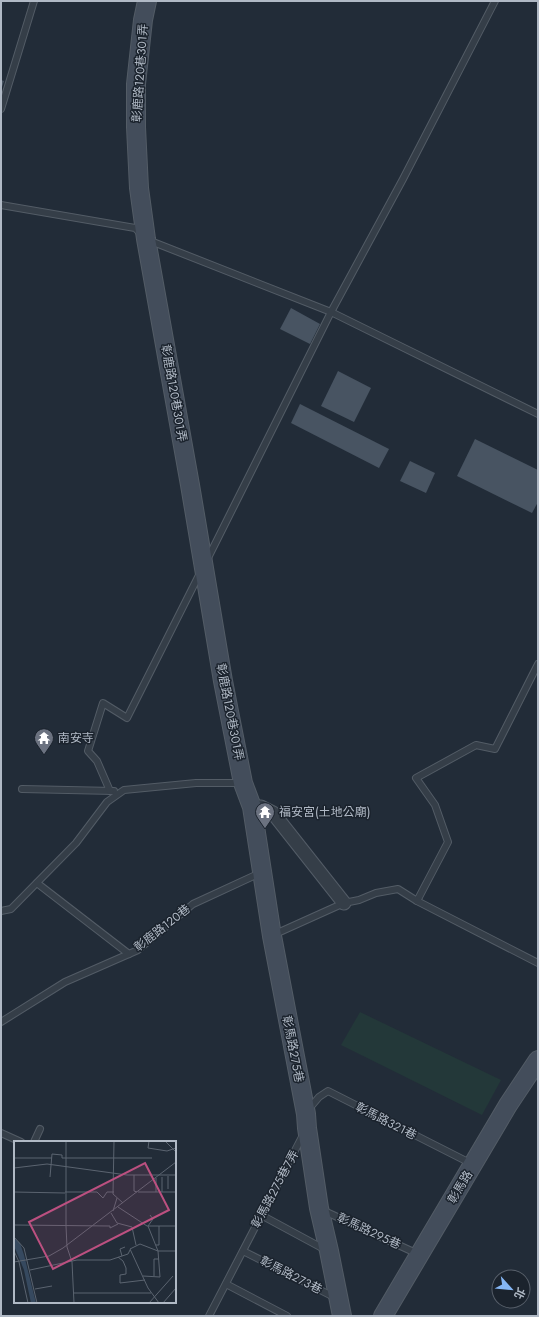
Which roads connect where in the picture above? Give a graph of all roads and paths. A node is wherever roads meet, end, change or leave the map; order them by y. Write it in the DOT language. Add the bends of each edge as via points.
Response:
graph roads {
  1 [pos="34,1"];
  2 [pos="147,1"];
  3 [pos="494,1"];
  4 [pos="1,109"];
  5 [pos="1,205"];
  6 [pos="146,239"];
  7 [pos="331,312"];
  8 [pos="538,414"];
  9 [pos="204,565"];
  10 [pos="538,664"];
  11 [pos="243,783"];
  12 [pos="22,789"];
  13 [pos="110,790"];
  14 [pos="121,792"];
  15 [pos="252,807"];
  16 [pos="262,872"];
  17 [pos="37,883"];
  18 [pos="417,901"];
  19 [pos="344,903"];
  20 [pos="1,911"];
  21 [pos="272,936"];
  22 [pos="129,954"];
  23 [pos="538,963"];
  24 [pos="1,1022"];
  25 [pos="538,1060"];
  26 [pos="306,1121"];
  27 [pos="40,1129"];
  28 [pos="1,1133"];
  29 [pos="18,1141"];
  30 [pos="34,1141"];
  31 [pos="474,1165"];
  32 [pos="319,1208"];
  33 [pos="261,1214"];
  34 [pos="243,1250"];
  35 [pos="329,1251"];
  36 [pos="419,1254"];
  37 [pos="226,1284"];
  38 [pos="340,1307"];
  39 [pos="209,1316"];
  40 [pos="287,1316"];
  41 [pos="383,1316"];
  1 -- 4 [label="lane"];
  2 -- 6 [label="street, 彰鹿路120巷301弄" via="136,84 139,188"];
  3 -- 7 [label="lane" via="403,179"];
  5 -- 6 [label="lane" via="135,228"];
  6 -- 7 [label="lane"];
  6 -- 9 [label="street, 彰鹿路120巷301弄"];
  7 -- 8 [label="lane"];
  7 -- 9 [label="lane"];
  9 -- 11 [label="street, 彰鹿路120巷301弄"];
  9 -- 13 [label="lane" via="127,718 103,703 88,751 97,761"];
  10 -- 18 [label="lane" via="495,749 476,745 416,778 435,805 448,842"];
  11 -- 14 [label="lane" via="196,783 144,787"];
  11 -- 15 [label="street, 彰馬路275巷"];
  12 -- 13 [label="lane"];
  13 -- 14 [label="lane"];
  14 -- 17 [label="lane" via="107,802 76,843"];
  15 -- 16 [label="street, 彰馬路275巷"];
  15 -- 19 [label="street" via="261,807 273,813"];
  16 -- 21 [label="street, 彰馬路275巷"];
  16 -- 22 [label="lane, 彰鹿路120巷" via="193,904 138,950"];
  17 -- 20 [label="lane" via="11,909"];
  17 -- 22 [label="lane"];
  18 -- 19 [label="lane" via="398,889"];
  18 -- 23 [label="lane"];
  19 -- 21 [label="lane"];
  21 -- 26 [label="street, 彰馬路275巷"];
  22 -- 24 [label="lane, 彰鹿路120巷" via="65,982"];
  25 -- 31 [label="street, 彰馬路" via="508,1104"];
  26 -- 31 [label="lane, 彰馬路321巷" via="319,1097 328,1091"];
  26 -- 32 [label="street, 彰馬路275巷"];
  26 -- 33 [label="lane, 彰馬路275巷7弄"];
  27 -- 30 [label="lane"];
  28 -- 29 [label="lane"];
  31 -- 36 [label="street, 彰馬路"];
  32 -- 35 [label="street, 彰馬路275巷"];
  32 -- 36 [label="lane, 彰馬路295巷"];
  33 -- 34 [label="lane, 彰馬路275巷7弄"];
  33 -- 35 [label="lane"];
  34 -- 37 [label="lane, 彰馬路275巷7弄"];
  34 -- 38 [label="lane, 彰馬路273巷"];
  35 -- 38 [label="street, 彰馬路275巷"];
  36 -- 41 [label="street, 彰馬路"];
  37 -- 39 [label="lane, 彰馬路275巷7弄"];
  37 -- 40 [label="lane"];
}
